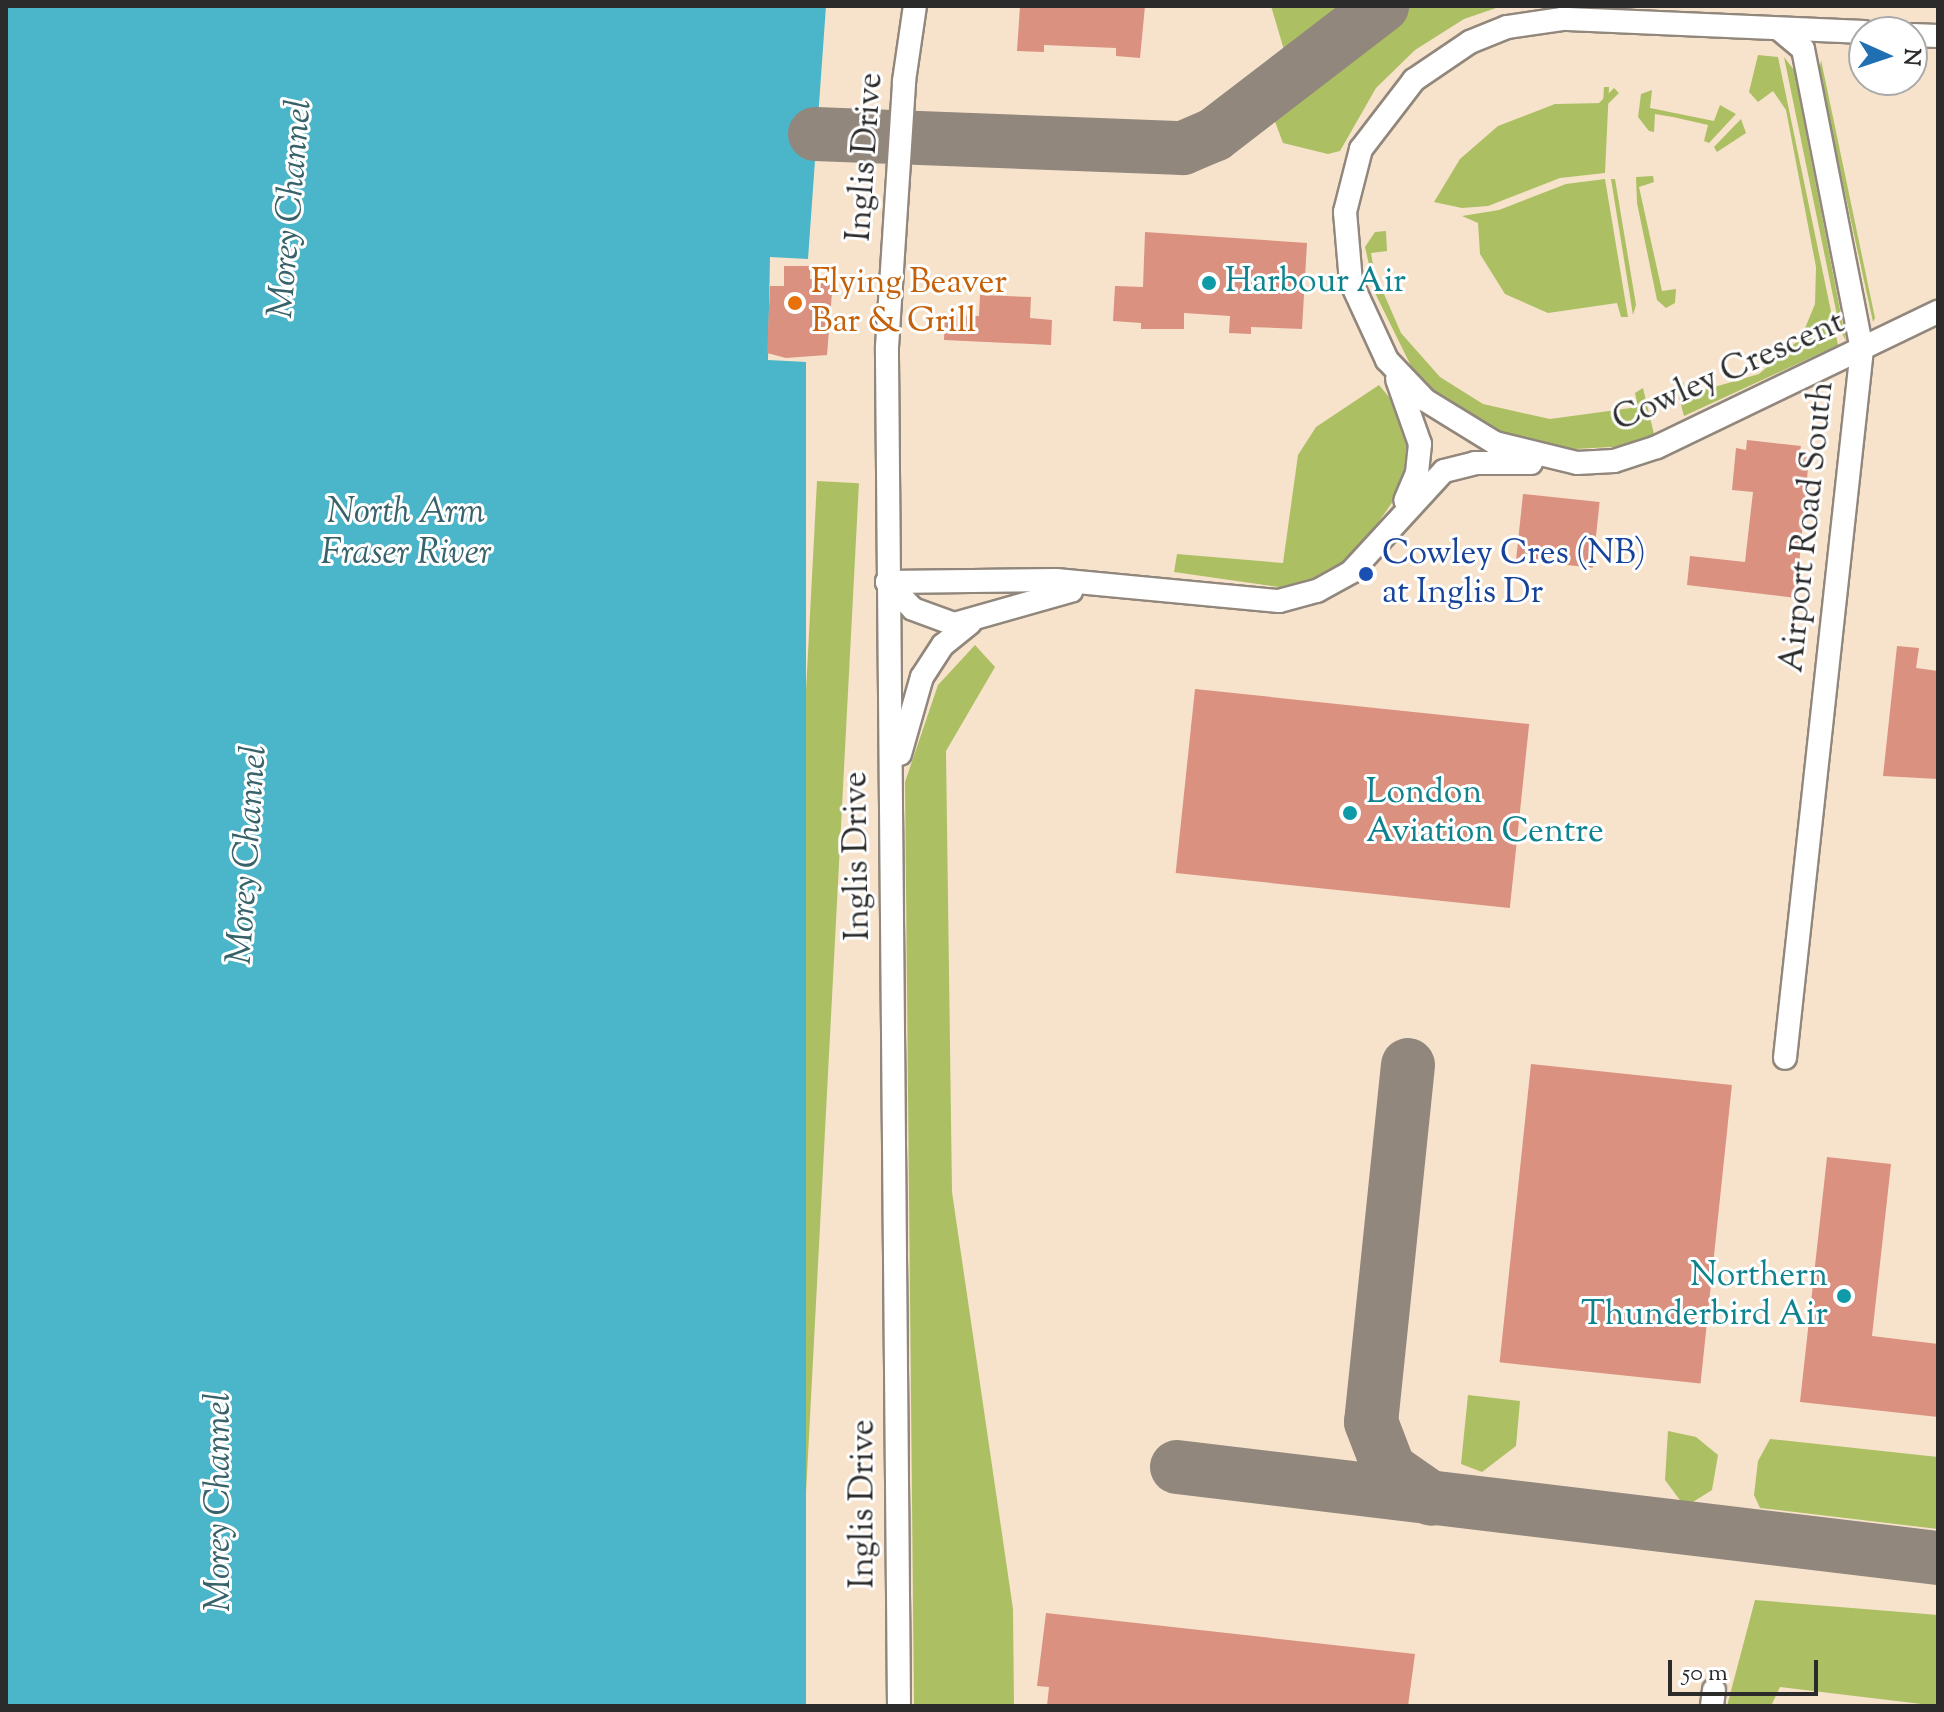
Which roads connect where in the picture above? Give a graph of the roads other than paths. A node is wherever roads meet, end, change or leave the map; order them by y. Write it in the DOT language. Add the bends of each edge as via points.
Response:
graph roads {
  1 [pos="915,6"];
  2 [pos="1770,28"];
  3 [pos="1848,31"];
  4 [pos="1938,312"];
  5 [pos="1862,349"];
  6 [pos="1387,360"];
  7 [pos="1577,463"];
  8 [pos="1399,516"];
  9 [pos="887,582"];
  10 [pos="1100,585"];
  11 [pos="982,616"];
  12 [pos="892,806"];
  13 [pos="1785,1058"];
  14 [pos="899,1706"];
  1 -- 9 [label="street, Inglis Drive" via="903,95 887,347"];
  2 -- 3 [label="street, Cowley Crescent"];
  2 -- 5 [label="street, Airport Road South" via="1788,32 1803,49"];
  2 -- 6 [label="street, Cowley Crescent" via="1562,19 1525,23 1470,42 1414,80 1361,149 1345,212 1351,282"];
  4 -- 5 [label="street, Cowley Crescent"];
  5 -- 7 [label="street, Cowley Crescent" via="1638,455"];
  5 -- 13 [label="street, Airport Road South"];
  6 -- 7 [label="street, Cowley Crescent" via="1425,400 1471,431 1530,454"];
  6 -- 8 [label="street" via="1412,411 1420,444 1417,473"];
  7 -- 8 [label="street" via="1458,466 1433,479"];
  8 -- 10 [label="street" via="1351,572 1296,597 1256,601"];
  9 -- 10 [label="street" via="1056,580"];
  9 -- 11 [label="street" via="929,619 954,624"];
  9 -- 12 [label="street, Inglis Drive"];
  10 -- 11 [label="street"];
  11 -- 12 [label="street" via="953,634 922,677 907,719"];
  12 -- 14 [label="street, Inglis Drive"];
}
